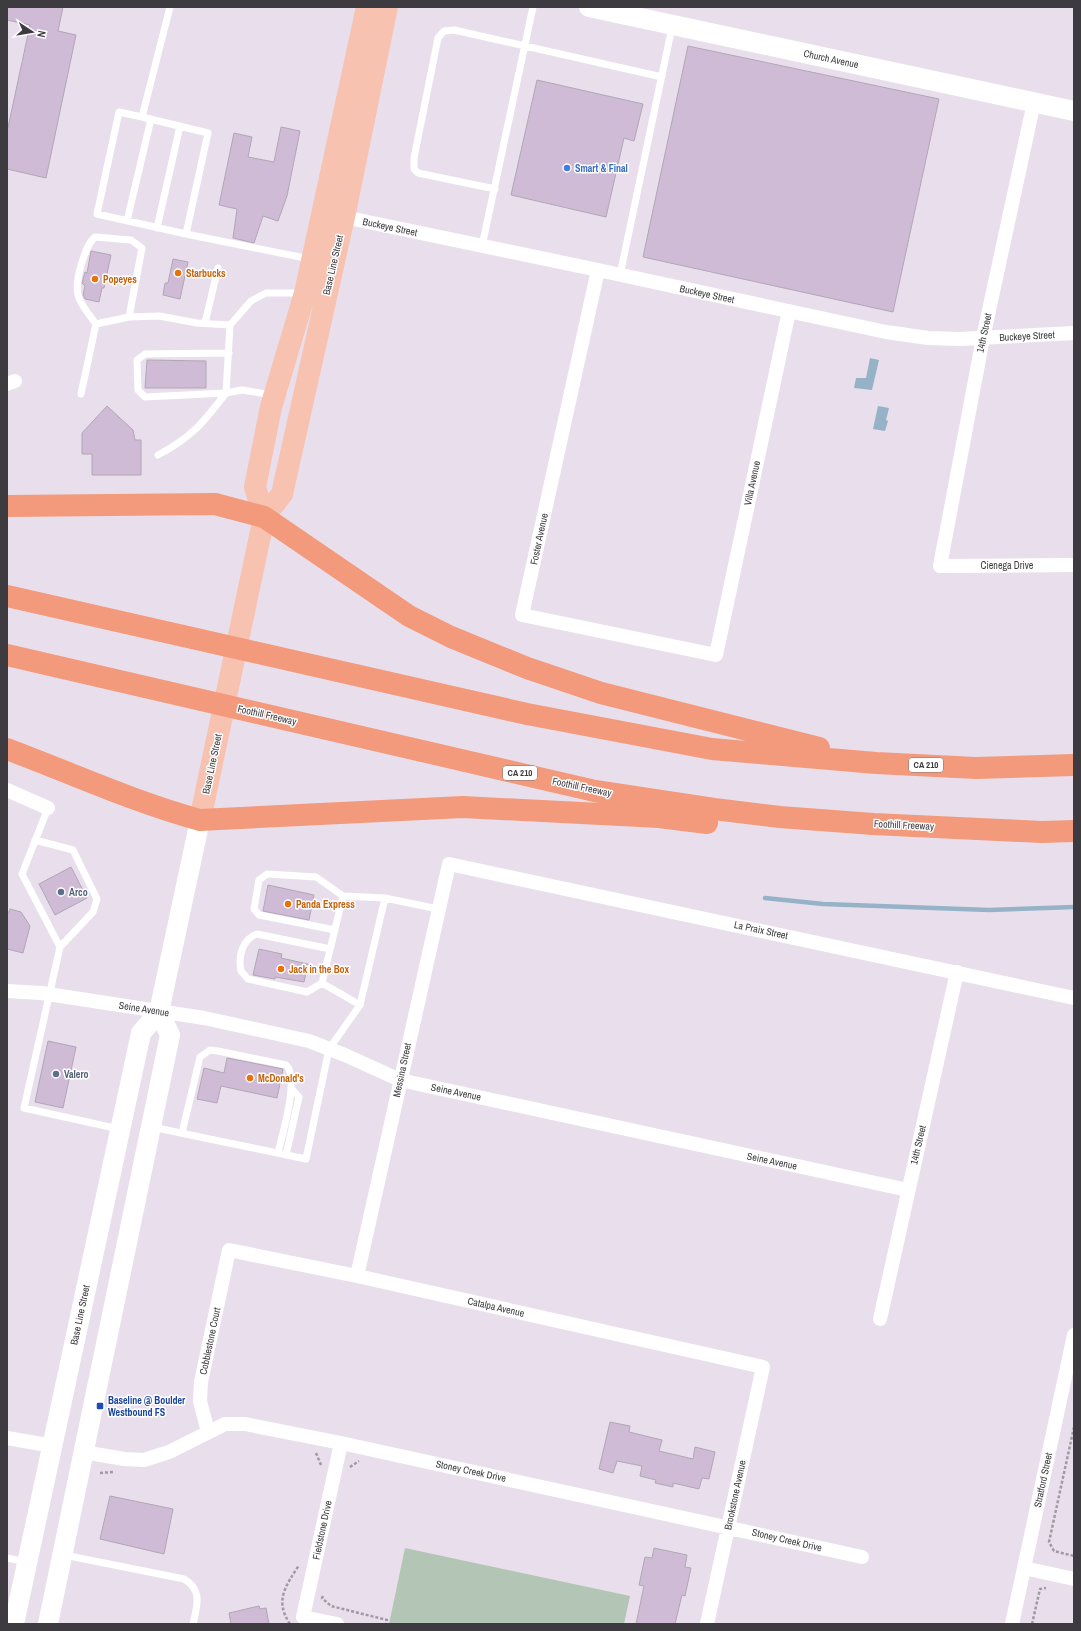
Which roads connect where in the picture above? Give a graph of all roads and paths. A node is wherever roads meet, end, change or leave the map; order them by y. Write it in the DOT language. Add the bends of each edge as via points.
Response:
graph roads {
  1 [pos="170,7"];
  2 [pos="367,7"];
  3 [pos="387,7"];
  4 [pos="533,7"];
  5 [pos="589,7"];
  6 [pos="673,25"];
  7 [pos="525,46"];
  8 [pos="662,77"];
  9 [pos="1034,102"];
  10 [pos="1074,111"];
  11 [pos="142,117"];
  12 [pos="151,119"];
  13 [pos="180,126"];
  14 [pos="340,127"];
  15 [pos="495,188"];
  16 [pos="344,217"];
  17 [pos="128,221"];
  18 [pos="157,228"];
  19 [pos="186,234"];
  20 [pos="482,246"];
  21 [pos="312,259"];
  22 [pos="218,268"];
  23 [pos="598,270"];
  24 [pos="620,275"];
  25 [pos="305,293"];
  26 [pos="326,298"];
  27 [pos="789,312"];
  28 [pos="129,317"];
  29 [pos="205,323"];
  30 [pos="96,324"];
  31 [pos="230,325"];
  32 [pos="1074,333"];
  33 [pos="983,338"];
  34 [pos="228,353"];
  35 [pos="226,393"];
  36 [pos="81,394"];
  37 [pos="274,395"];
  38 [pos="158,456"];
  39 [pos="7,506"];
  40 [pos="264,517"];
  41 [pos="1074,565"];
  42 [pos="940,566"];
  43 [pos="7,596"];
  44 [pos="7,655"];
  45 [pos="716,655"];
  46 [pos="7,749"];
  47 [pos="876,763"];
  48 [pos="1074,765"];
  49 [pos="7,790"];
  50 [pos="48,808"];
  51 [pos="200,820"];
  52 [pos="1074,831"];
  53 [pos="1042,832"];
  54 [pos="36,840"];
  55 [pos="449,864"];
  56 [pos="343,896"];
  57 [pos="385,898"];
  58 [pos="438,909"];
  59 [pos="334,930"];
  60 [pos="60,947"];
  61 [pos="330,949"];
  62 [pos="957,972"];
  63 [pos="322,982"];
  64 [pos="7,991"];
  65 [pos="48,994"];
  66 [pos="1074,998"];
  67 [pos="360,1005"];
  68 [pos="159,1012"];
  69 [pos="329,1049"];
  70 [pos="400,1080"];
  71 [pos="292,1089"];
  72 [pos="150,1127"];
  73 [pos="120,1129"];
  74 [pos="182,1134"];
  75 [pos="278,1153"];
  76 [pos="286,1155"];
  77 [pos="908,1190"];
  78 [pos="96,1238"];
  79 [pos="229,1250"];
  80 [pos="357,1276"];
  81 [pos="880,1319"];
  82 [pos="107,1335"];
  83 [pos="1074,1335"];
  84 [pos="763,1366"];
  85 [pos="1067,1398"];
  86 [pos="1074,1427"];
  87 [pos="208,1432"];
  88 [pos="7,1438"];
  89 [pos="341,1443"];
  90 [pos="53,1446"];
  91 [pos="310,1451"];
  92 [pos="83,1452"];
  93 [pos="360,1461"];
  94 [pos="348,1468"];
  95 [pos="320,1471"];
  96 [pos="114,1472"];
  97 [pos="100,1473"];
  98 [pos="728,1527"];
  99 [pos="63,1554"];
  100 [pos="1074,1556"];
  101 [pos="862,1557"];
  102 [pos="7,1558"];
  103 [pos="28,1562"];
  104 [pos="301,1563"];
  105 [pos="1024,1568"];
  106 [pos="1074,1579"];
  107 [pos="1049,1587"];
  108 [pos="323,1592"];
  109 [pos="14,1624"];
  110 [pos="48,1624"];
  111 [pos="193,1624"];
  112 [pos="290,1624"];
  113 [pos="337,1624"];
  114 [pos="386,1624"];
  115 [pos="707,1624"];
  116 [pos="1012,1624"];
  117 [pos="1032,1624"];
  1 -- 11 [label="lane"];
  2 -- 14 [label="main road, Base Line Street"];
  3 -- 16 [label="main road, Base Line Street"];
  4 -- 7 [label="lane"];
  5 -- 6 [label="main road, Church Avenue"];
  6 -- 8 [label="lane"];
  6 -- 9 [label="main road, Church Avenue"];
  7 -- 8 [label="lane"];
  7 -- 15 [label="lane"];
  7 -- 15 [label="lane" via="454,30 444,31 438,38 414,169 423,174"];
  8 -- 24 [label="lane"];
  9 -- 10 [label="main road, Church Avenue"];
  9 -- 33 [label="street, 14th Street"];
  11 -- 12 [label="lane"];
  11 -- 17 [label="lane" via="119,112 97,214"];
  12 -- 13 [label="lane"];
  12 -- 17 [label="lane"];
  13 -- 18 [label="lane"];
  13 -- 19 [label="lane" via="208,133"];
  14 -- 16 [label="main road" via="344,145 336,193"];
  14 -- 21 [label="main road, Base Line Street"];
  15 -- 20 [label="lane"];
  16 -- 20 [label="street, Buckeye Street"];
  16 -- 26 [label="main road, Base Line Street"];
  17 -- 18 [label="lane"];
  18 -- 19 [label="lane"];
  19 -- 21 [label="lane"];
  20 -- 23 [label="street, Buckeye Street"];
  21 -- 25 [label="main road, Base Line Street"];
  22 -- 29 [label="lane"];
  23 -- 24 [label="street, Buckeye Street"];
  23 -- 45 [label="street, Foster Avenue" via="522,615"];
  24 -- 27 [label="street, Buckeye Street"];
  25 -- 26 [label="main road"];
  25 -- 31 [label="lane" via="266,293 251,302"];
  25 -- 37 [label="main road, Base Line Street"];
  26 -- 40 [label="main road, Base Line Street" via="282,494"];
  27 -- 33 [label="street, Buckeye Street" via="928,338"];
  27 -- 45 [label="street, Villa Avenue"];
  28 -- 29 [label="lane" via="159,316"];
  28 -- 30 [label="lane"];
  28 -- 30 [label="lane" via="142,248 131,240 99,236 93,239 86,250 76,288 80,304"];
  29 -- 31 [label="lane"];
  30 -- 36 [label="lane"];
  31 -- 34 [label="lane"];
  32 -- 33 [label="street, Buckeye Street"];
  33 -- 42 [label="street, 14th Street"];
  34 -- 35 [label="lane"];
  34 -- 35 [label="lane" via="145,354 137,360 138,390 145,397"];
  35 -- 37 [label="lane" via="242,390"];
  35 -- 38 [label="lane" via="198,429 178,445"];
  37 -- 40 [label="main road, Base Line Street" via="255,487"];
  39 -- 40 [label="highway" via="215,504"];
  40 -- 47 [label="highway" via="409,616 458,640 527,668 600,693"];
  40 -- 51 [label="main road, Base Line Street"];
  41 -- 42 [label="street, Cienega Drive"];
  43 -- 47 [label="highway, CA 210" via="527,714 712,749"];
  44 -- 53 [label="highway, Foothill Freeway / CA 210" via="595,791 780,817"];
  46 -- 51 [label="highway" via="162,810"];
  47 -- 48 [label="highway, CA 210" via="976,768"];
  49 -- 50 [label="street"];
  50 -- 54 [label="lane"];
  51 -- 53 [label="highway" via="463,807 659,817 796,832 931,840"];
  51 -- 68 [label="main road, Base Line Street"];
  52 -- 53 [label="highway, Foothill Freeway / CA 210"];
  54 -- 60 [label="lane" via="22,874"];
  54 -- 60 [label="lane" via="72,850 97,899 93,912"];
  55 -- 58 [label="street, Messina Street"];
  55 -- 62 [label="street, La Praix Street"];
  56 -- 57 [label="lane"];
  56 -- 59 [label="lane"];
  56 -- 59 [label="lane" via="316,877 267,874 259,880 257,887 254,909 259,916"];
  57 -- 58 [label="lane"];
  57 -- 67 [label="lane"];
  58 -- 70 [label="street, Messina Street"];
  59 -- 61 [label="lane"];
  60 -- 65 [label="lane"];
  61 -- 63 [label="lane"];
  61 -- 63 [label="lane" via="257,934 245,942 241,957 240,971 248,979 306,992"];
  62 -- 66 [label="street, La Praix Street"];
  62 -- 77 [label="street, 14th Street"];
  63 -- 67 [label="lane"];
  64 -- 65 [label="street, Seine Avenue"];
  65 -- 68 [label="street, Seine Avenue"];
  65 -- 73 [label="lane" via="24,1108"];
  67 -- 69 [label="lane"];
  68 -- 69 [label="street, Seine Avenue" via="204,1018"];
  68 -- 72 [label="main road" via="170,1035"];
  68 -- 73 [label="main road, Base Line Street" via="141,1033"];
  69 -- 70 [label="street, Seine Avenue"];
  69 -- 76 [label="lane" via="306,1159"];
  70 -- 77 [label="street, Seine Avenue"];
  70 -- 80 [label="street, Messina Street"];
  71 -- 74 [label="lane" via="292,1075 286,1066 210,1050 200,1057"];
  71 -- 75 [label="lane"];
  71 -- 76 [label="lane" via="299,1098"];
  72 -- 74 [label="lane"];
  72 -- 82 [label="main road"];
  73 -- 78 [label="main road, Base Line Street"];
  74 -- 75 [label="lane"];
  75 -- 76 [label="lane"];
  77 -- 81 [label="street, 14th Street"];
  78 -- 82 [label="main road" via="108,1240 112,1248 101,1315"];
  78 -- 90 [label="main road, Base Line Street"];
  79 -- 80 [label="street, Catalpa Avenue"];
  79 -- 87 [label="street, Cobblestone Court" via="201,1382 200,1401"];
  80 -- 84 [label="street, Catalpa Avenue"];
  82 -- 92 [label="main road"];
  83 -- 85 [label="street, Stratford Street"];
  84 -- 98 [label="street, Brookstone Avenue"];
  85 -- 105 [label="street, Stratford Street"];
  86 -- 100 [label="path" via="1049,1542 1054,1551"];
  87 -- 89 [label="street, Stoney Creek Drive" via="225,1424 245,1424"];
  87 -- 92 [label="street, Stoney Creek Drive" via="169,1452 144,1460"];
  88 -- 90 [label="street"];
  89 -- 98 [label="street, Stoney Creek Drive"];
  89 -- 113 [label="street, Fieldstone Drive" via="303,1617"];
  90 -- 103 [label="main road, Base Line Street"];
  91 -- 95 [label="path" via="317,1453 321,1463"];
  92 -- 99 [label="main road"];
  93 -- 94 [label="path"];
  96 -- 97 [label="path"];
  98 -- 101 [label="street, Stoney Creek Drive"];
  98 -- 115 [label="street, Brookstone Avenue"];
  99 -- 110 [label="main road"];
  99 -- 111 [label="lane" via="184,1579 195,1588 198,1596"];
  102 -- 103 [label="lane"];
  103 -- 109 [label="main road, Base Line Street"];
  104 -- 112 [label="path" via="282,1592 284,1616"];
  105 -- 106 [label="street"];
  105 -- 116 [label="street, Stratford Street"];
  107 -- 117 [label="path" via="1040,1590"];
  108 -- 114 [label="path" via="322,1598 331,1606 387,1620"];
}
